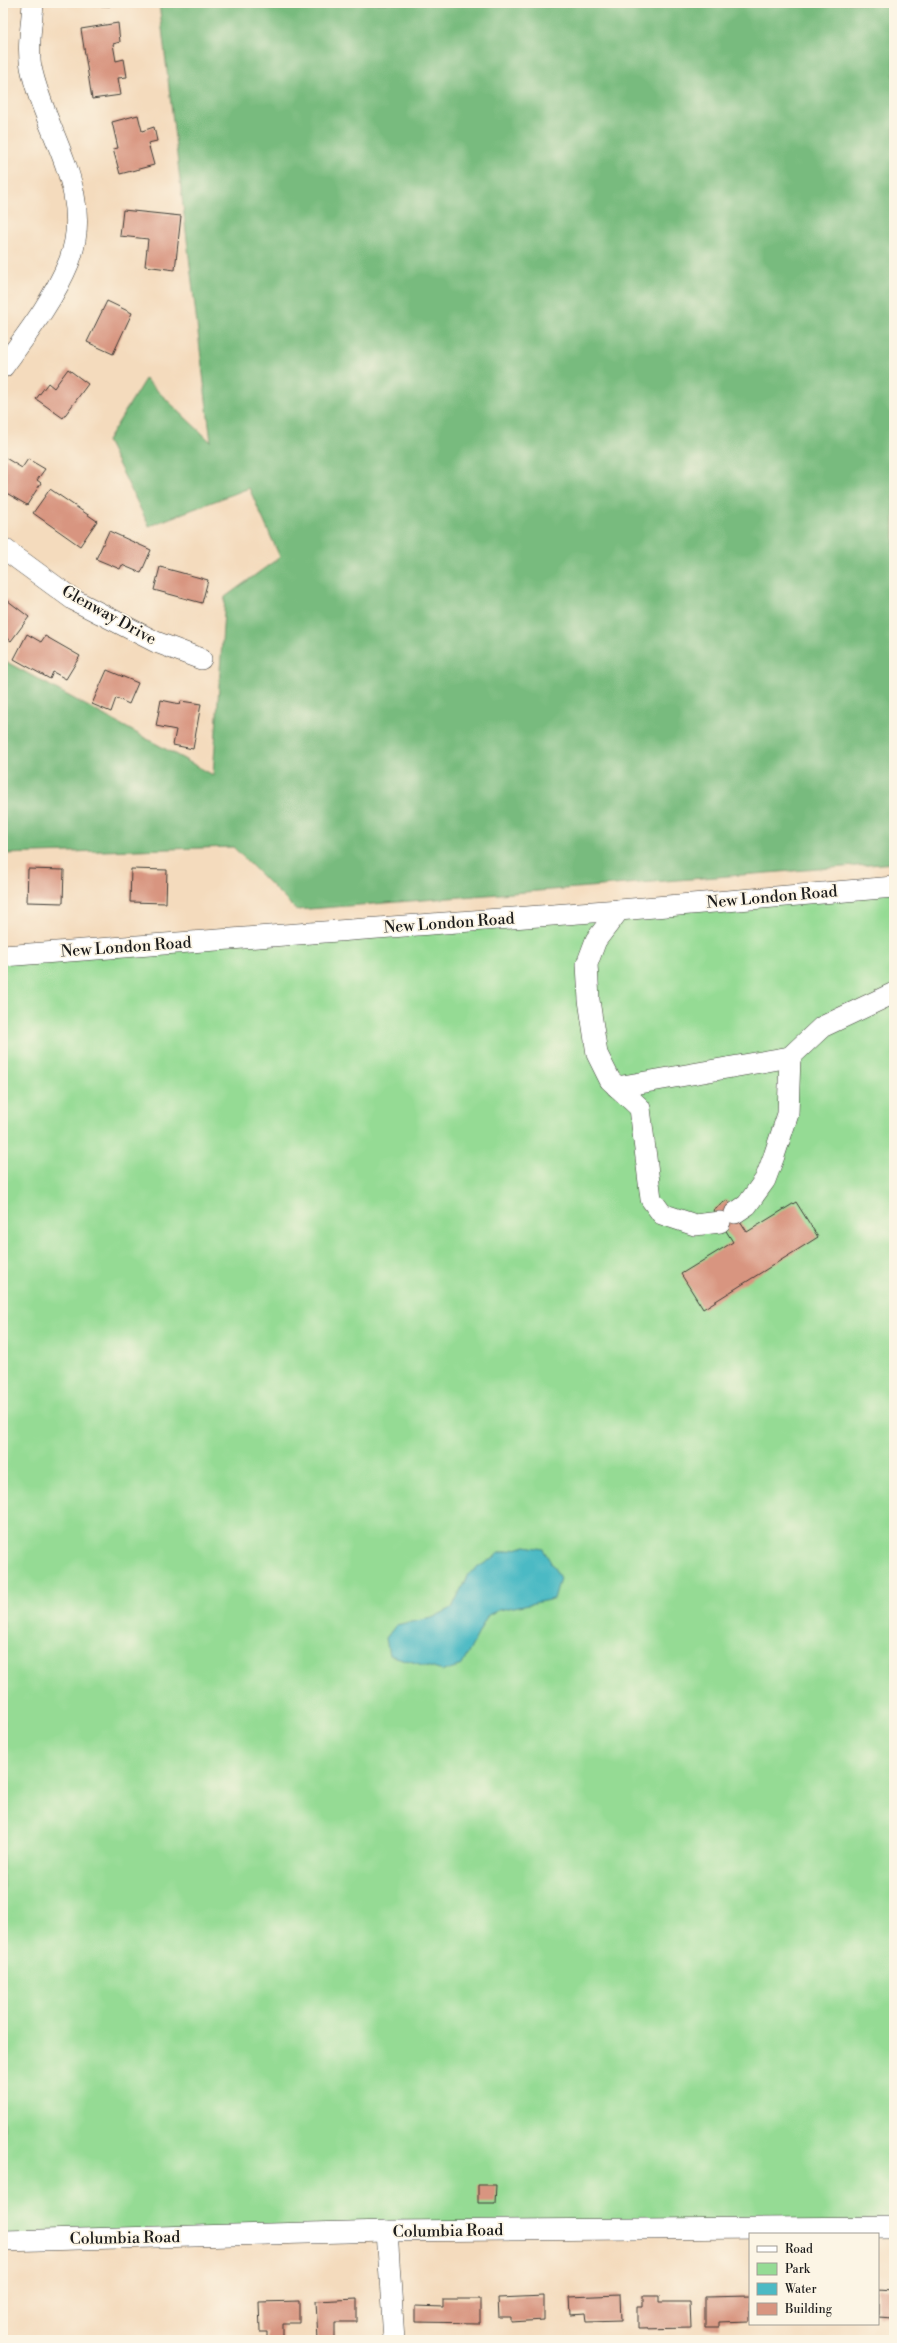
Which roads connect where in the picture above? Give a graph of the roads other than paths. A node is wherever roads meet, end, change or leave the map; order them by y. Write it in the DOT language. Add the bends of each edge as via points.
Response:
graph roads {
  1 [pos="33,3"];
  2 [pos="3,367"];
  3 [pos="3,548"];
  4 [pos="201,659"];
  5 [pos="894,887"];
  6 [pos="619,910"];
  7 [pos="3,956"];
  8 [pos="894,993"];
  9 [pos="790,1057"];
  10 [pos="617,1087"];
  11 [pos="894,2226"];
  12 [pos="388,2231"];
  13 [pos="3,2240"];
  14 [pos="394,2340"];
  1 -- 2 [label="street" via="31,65 41,104 63,156 73,188 76,225 69,261 48,305"];
  3 -- 4 [label="street, Glenway Drive" via="74,600 156,642"];
  5 -- 6 [label="street, New London Road"];
  6 -- 7 [label="street, New London Road"];
  6 -- 10 [label="street" via="596,940 588,964 589,1000 597,1054 610,1080"];
  8 -- 9 [label="street" via="822,1027"];
  9 -- 10 [label="street"];
  9 -- 10 [label="street" via="788,1114 765,1180 747,1205 728,1217 695,1225 662,1214 651,1199 640,1108"];
  11 -- 12 [label="street, Columbia Road"];
  12 -- 13 [label="street, Columbia Road"];
  12 -- 14 [label="street"];
}
